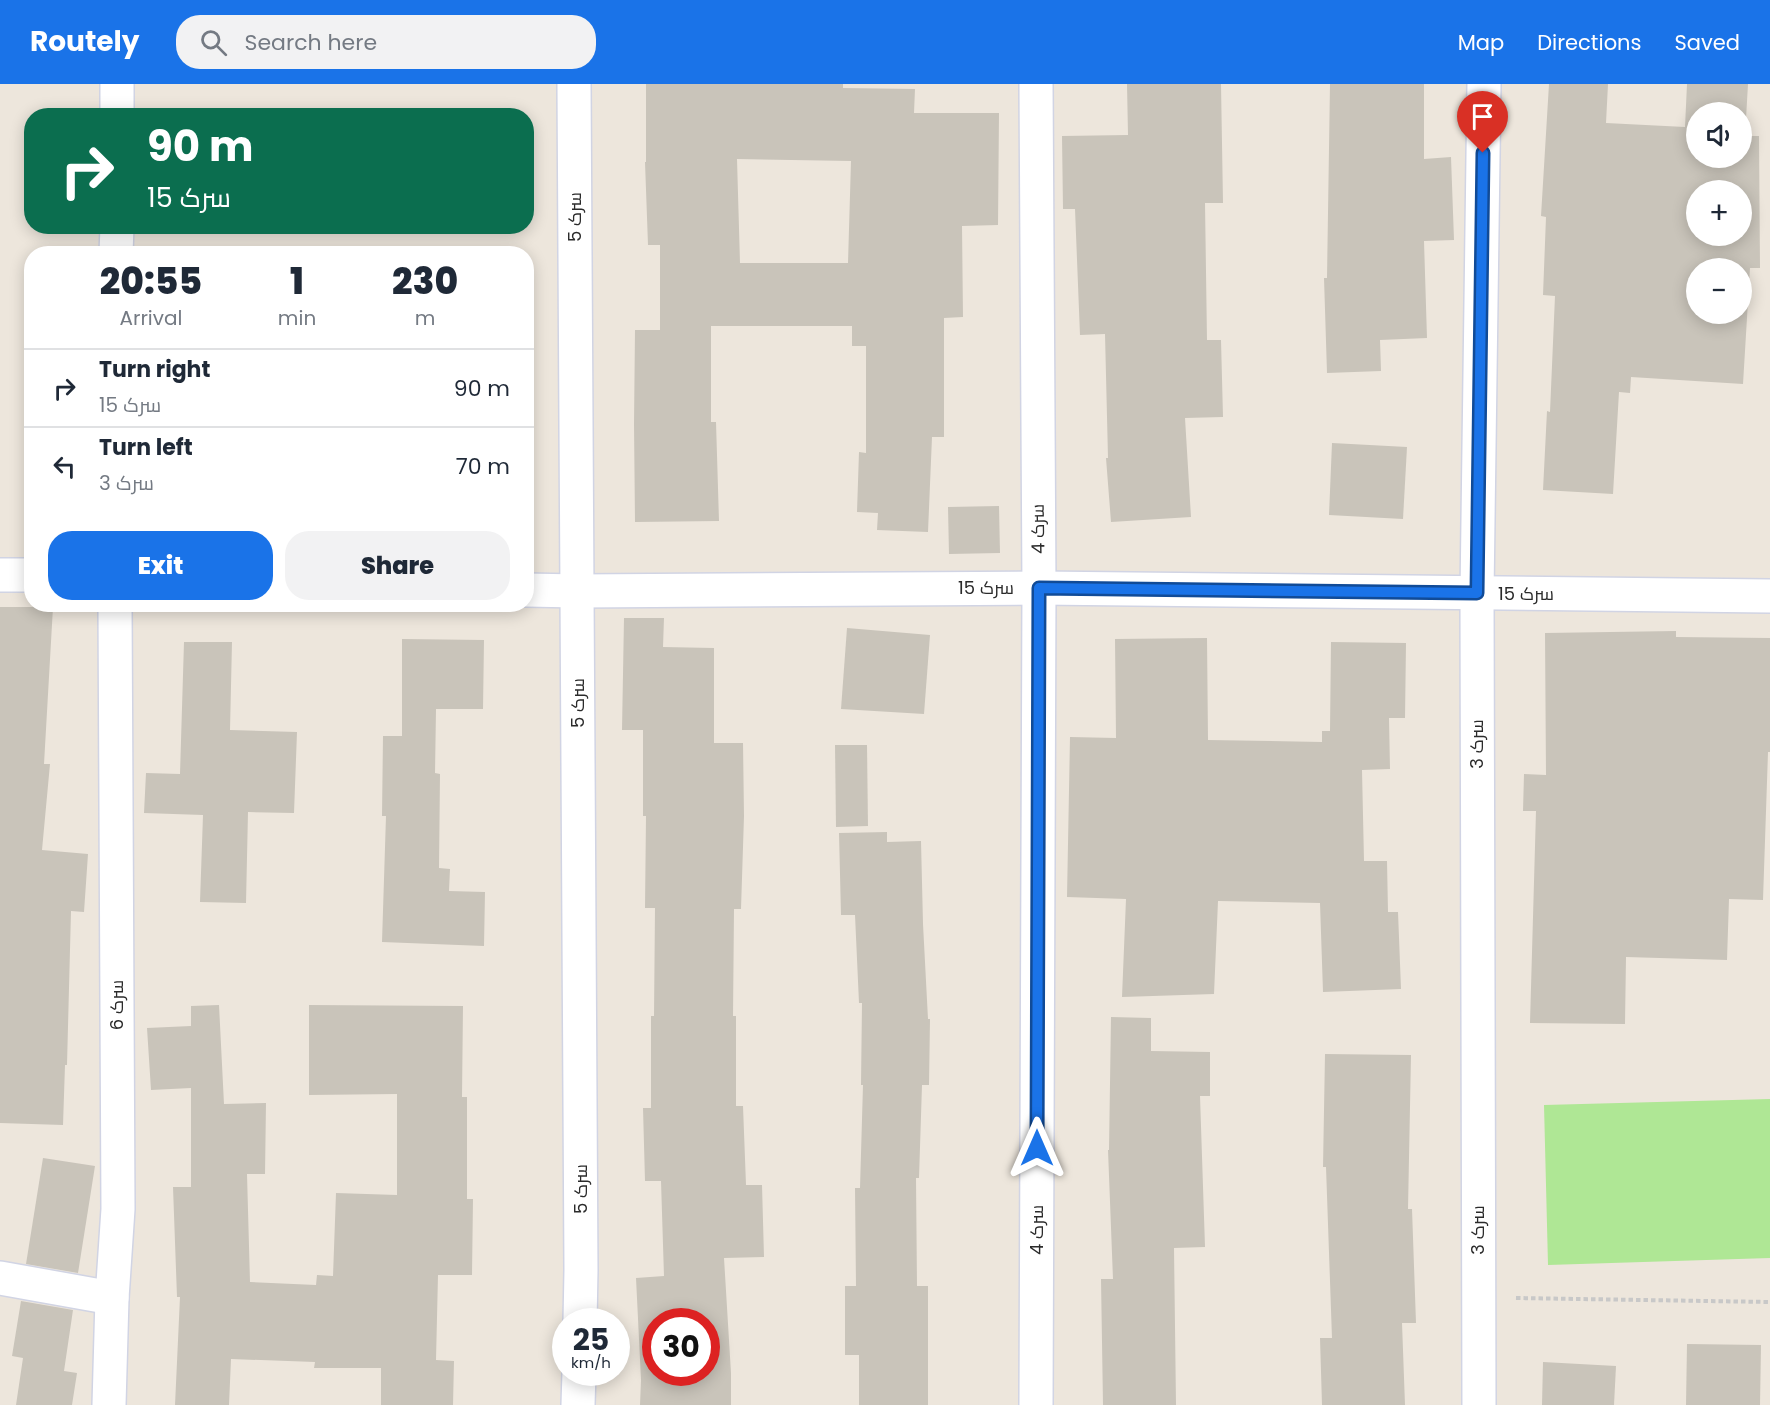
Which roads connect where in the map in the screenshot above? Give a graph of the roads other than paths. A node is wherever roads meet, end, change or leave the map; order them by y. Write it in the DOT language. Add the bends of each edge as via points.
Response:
graph roads {
  1 [pos="117,84"];
  2 [pos="574,84"];
  3 [pos="1036,84"];
  4 [pos="1484,84"];
  5 [pos="117,108"];
  6 [pos="0,574"];
  7 [pos="24,575"];
  8 [pos="1039,588"];
  9 [pos="534,590"];
  10 [pos="578,591"];
  11 [pos="1477,593"];
  12 [pos="1770,596"];
  13 [pos="115,612"];
  14 [pos="0,1278"];
  15 [pos="112,1298"];
  16 [pos="580,1308"];
  17 [pos="579,1386"];
  18 [pos="109,1405"];
  19 [pos="578,1405"];
  20 [pos="1036,1405"];
  21 [pos="1479,1405"];
  1 -- 5 [label="street"];
  2 -- 10 [label="street, سرک 5"];
  3 -- 8 [label="street, سرک 4"];
  4 -- 11 [label="street, سرک 3"];
  6 -- 7 [label="street"];
  8 -- 10 [label="street, سرک 15"];
  8 -- 11 [label="street, سرک 15"];
  8 -- 20 [label="street, سرک 4"];
  9 -- 10 [label="street, سرک 15"];
  10 -- 16 [label="street, سرک 5"];
  11 -- 12 [label="street, سرک 15"];
  11 -- 21 [label="street, سرک 3"];
  13 -- 15 [label="street, سرک 6" via="118,1209"];
  14 -- 15 [label="street"];
  15 -- 18 [label="street, سرک 6"];
  17 -- 19 [label="street"];
}
